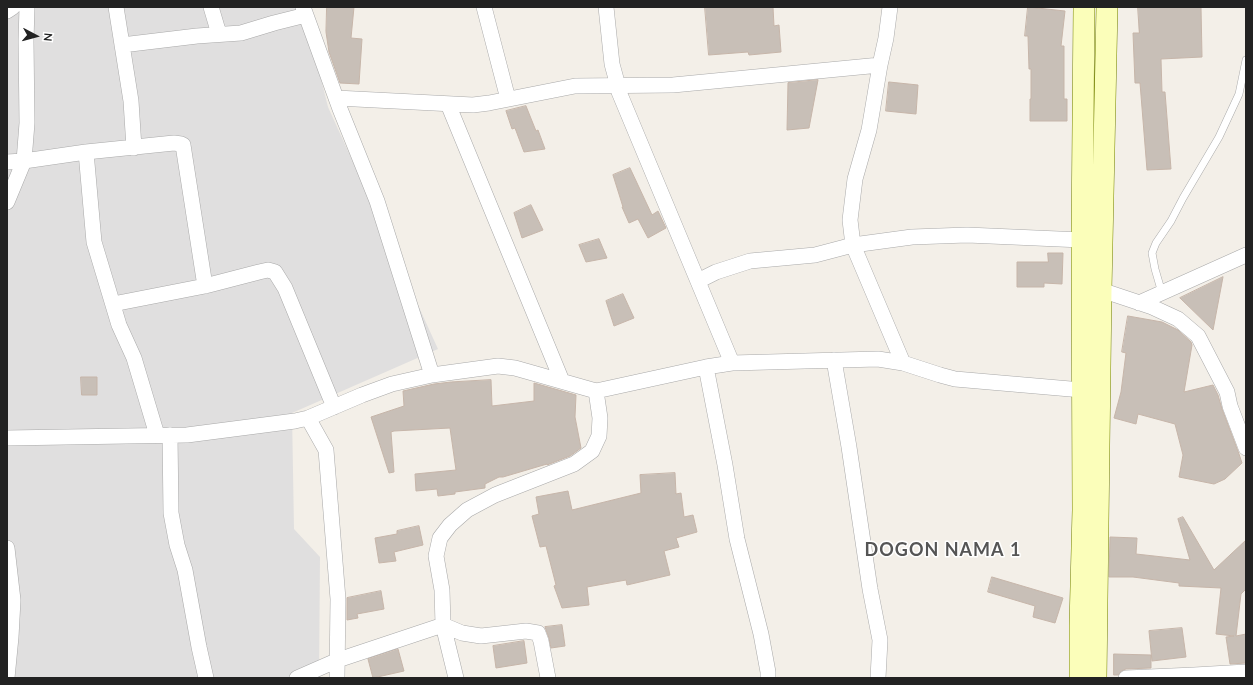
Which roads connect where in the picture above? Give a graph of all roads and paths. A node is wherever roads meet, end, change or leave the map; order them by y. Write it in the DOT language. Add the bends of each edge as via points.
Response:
graph roads {
  1 [pos="13,7"];
  2 [pos="27,7"];
  3 [pos="116,7"];
  4 [pos="211,7"];
  5 [pos="484,7"];
  6 [pos="606,7"];
  7 [pos="890,7"];
  8 [pos="1084,7"];
  9 [pos="1107,7"];
  10 [pos="7,11"];
  11 [pos="305,11"];
  12 [pos="219,34"];
  13 [pos="122,45"];
  14 [pos="1246,60"];
  15 [pos="880,65"];
  16 [pos="618,86"];
  17 [pos="336,98"];
  18 [pos="508,99"];
  19 [pos="448,104"];
  20 [pos="134,148"];
  21 [pos="86,152"];
  22 [pos="24,161"];
  23 [pos="7,162"];
  24 [pos="7,202"];
  25 [pos="1082,240"];
  26 [pos="853,245"];
  27 [pos="1246,255"];
  28 [pos="698,281"];
  29 [pos="205,286"];
  30 [pos="1092,288"];
  31 [pos="1162,293"];
  32 [pos="1139,302"];
  33 [pos="113,304"];
  34 [pos="834,360"];
  35 [pos="732,363"];
  36 [pos="903,363"];
  37 [pos="706,367"];
  38 [pos="432,375"];
  39 [pos="562,381"];
  40 [pos="1082,390"];
  41 [pos="596,391"];
  42 [pos="334,407"];
  43 [pos="308,418"];
  44 [pos="163,435"];
  45 [pos="7,438"];
  46 [pos="1246,448"];
  47 [pos="7,548"];
  48 [pos="443,625"];
  49 [pos="338,660"];
  50 [pos="1246,672"];
  51 [pos="7,678"];
  52 [pos="206,678"];
  53 [pos="297,678"];
  54 [pos="337,678"];
  55 [pos="456,678"];
  56 [pos="548,678"];
  57 [pos="768,678"];
  58 [pos="878,678"];
  59 [pos="1080,678"];
  60 [pos="1096,678"];
  61 [pos="1126,678"];
  1 -- 10 [label="street"];
  2 -- 22 [label="street" via="27,123"];
  3 -- 13 [label="street"];
  4 -- 12 [label="street"];
  5 -- 18 [label="street"];
  6 -- 16 [label="street" via="612,64"];
  7 -- 15 [label="street"];
  8 -- 25 [label="street"];
  9 -- 30 [label="street"];
  11 -- 12 [label="street" via="241,33"];
  11 -- 17 [label="street"];
  12 -- 13 [label="street"];
  13 -- 20 [label="street" via="131,102"];
  14 -- 31 [label="lane" via="1239,94 1218,137 1152,252"];
  15 -- 16 [label="street" via="672,85"];
  15 -- 26 [label="street" via="869,130 855,179 850,220"];
  16 -- 18 [label="street" via="575,86"];
  16 -- 28 [label="street"];
  17 -- 19 [label="street"];
  17 -- 38 [label="street" via="377,201"];
  18 -- 19 [label="street" via="473,105"];
  19 -- 39 [label="street"];
  20 -- 21 [label="street"];
  20 -- 29 [label="street" via="174,143 183,145"];
  21 -- 22 [label="street"];
  21 -- 33 [label="street" via="94,242"];
  22 -- 23 [label="street"];
  22 -- 24 [label="street"];
  25 -- 26 [label="street" via="936,236"];
  25 -- 30 [label="street"];
  26 -- 28 [label="street" via="815,255 750,261"];
  26 -- 36 [label="street"];
  27 -- 31 [label="street"];
  28 -- 35 [label="street"];
  29 -- 33 [label="street"];
  29 -- 42 [label="street" via="268,270 275,272 285,288"];
  30 -- 32 [label="street"];
  30 -- 40 [label="street"];
  30 -- 60 [label="street"];
  31 -- 32 [label="street"];
  32 -- 46 [label="street" via="1178,319 1198,336 1226,392"];
  33 -- 44 [label="street"];
  34 -- 35 [label="street"];
  34 -- 36 [label="street" via="878,359"];
  34 -- 58 [label="street" via="880,640"];
  35 -- 37 [label="street"];
  36 -- 40 [label="street" via="955,379"];
  37 -- 41 [label="street"];
  37 -- 57 [label="street" via="737,540 761,634"];
  38 -- 39 [label="street" via="498,366"];
  38 -- 42 [label="street" via="392,384"];
  39 -- 41 [label="street"];
  40 -- 59 [label="street"];
  41 -- 48 [label="street" via="600,418 599,436 592,451 574,464 495,495 467,510 450,524 440,538 436,556 442,590"];
  42 -- 43 [label="street"];
  43 -- 44 [label="street" via="194,434"];
  43 -- 49 [label="street" via="326,450 338,599"];
  44 -- 45 [label="street"];
  44 -- 52 [label="street" via="171,513"];
  47 -- 51 [label="street" via="13,600"];
  48 -- 49 [label="street"];
  48 -- 55 [label="street"];
  48 -- 56 [label="street" via="462,633 481,636 526,631 538,633"];
  49 -- 53 [label="street"];
  49 -- 54 [label="street"];
  50 -- 61 [label="street"];
}
